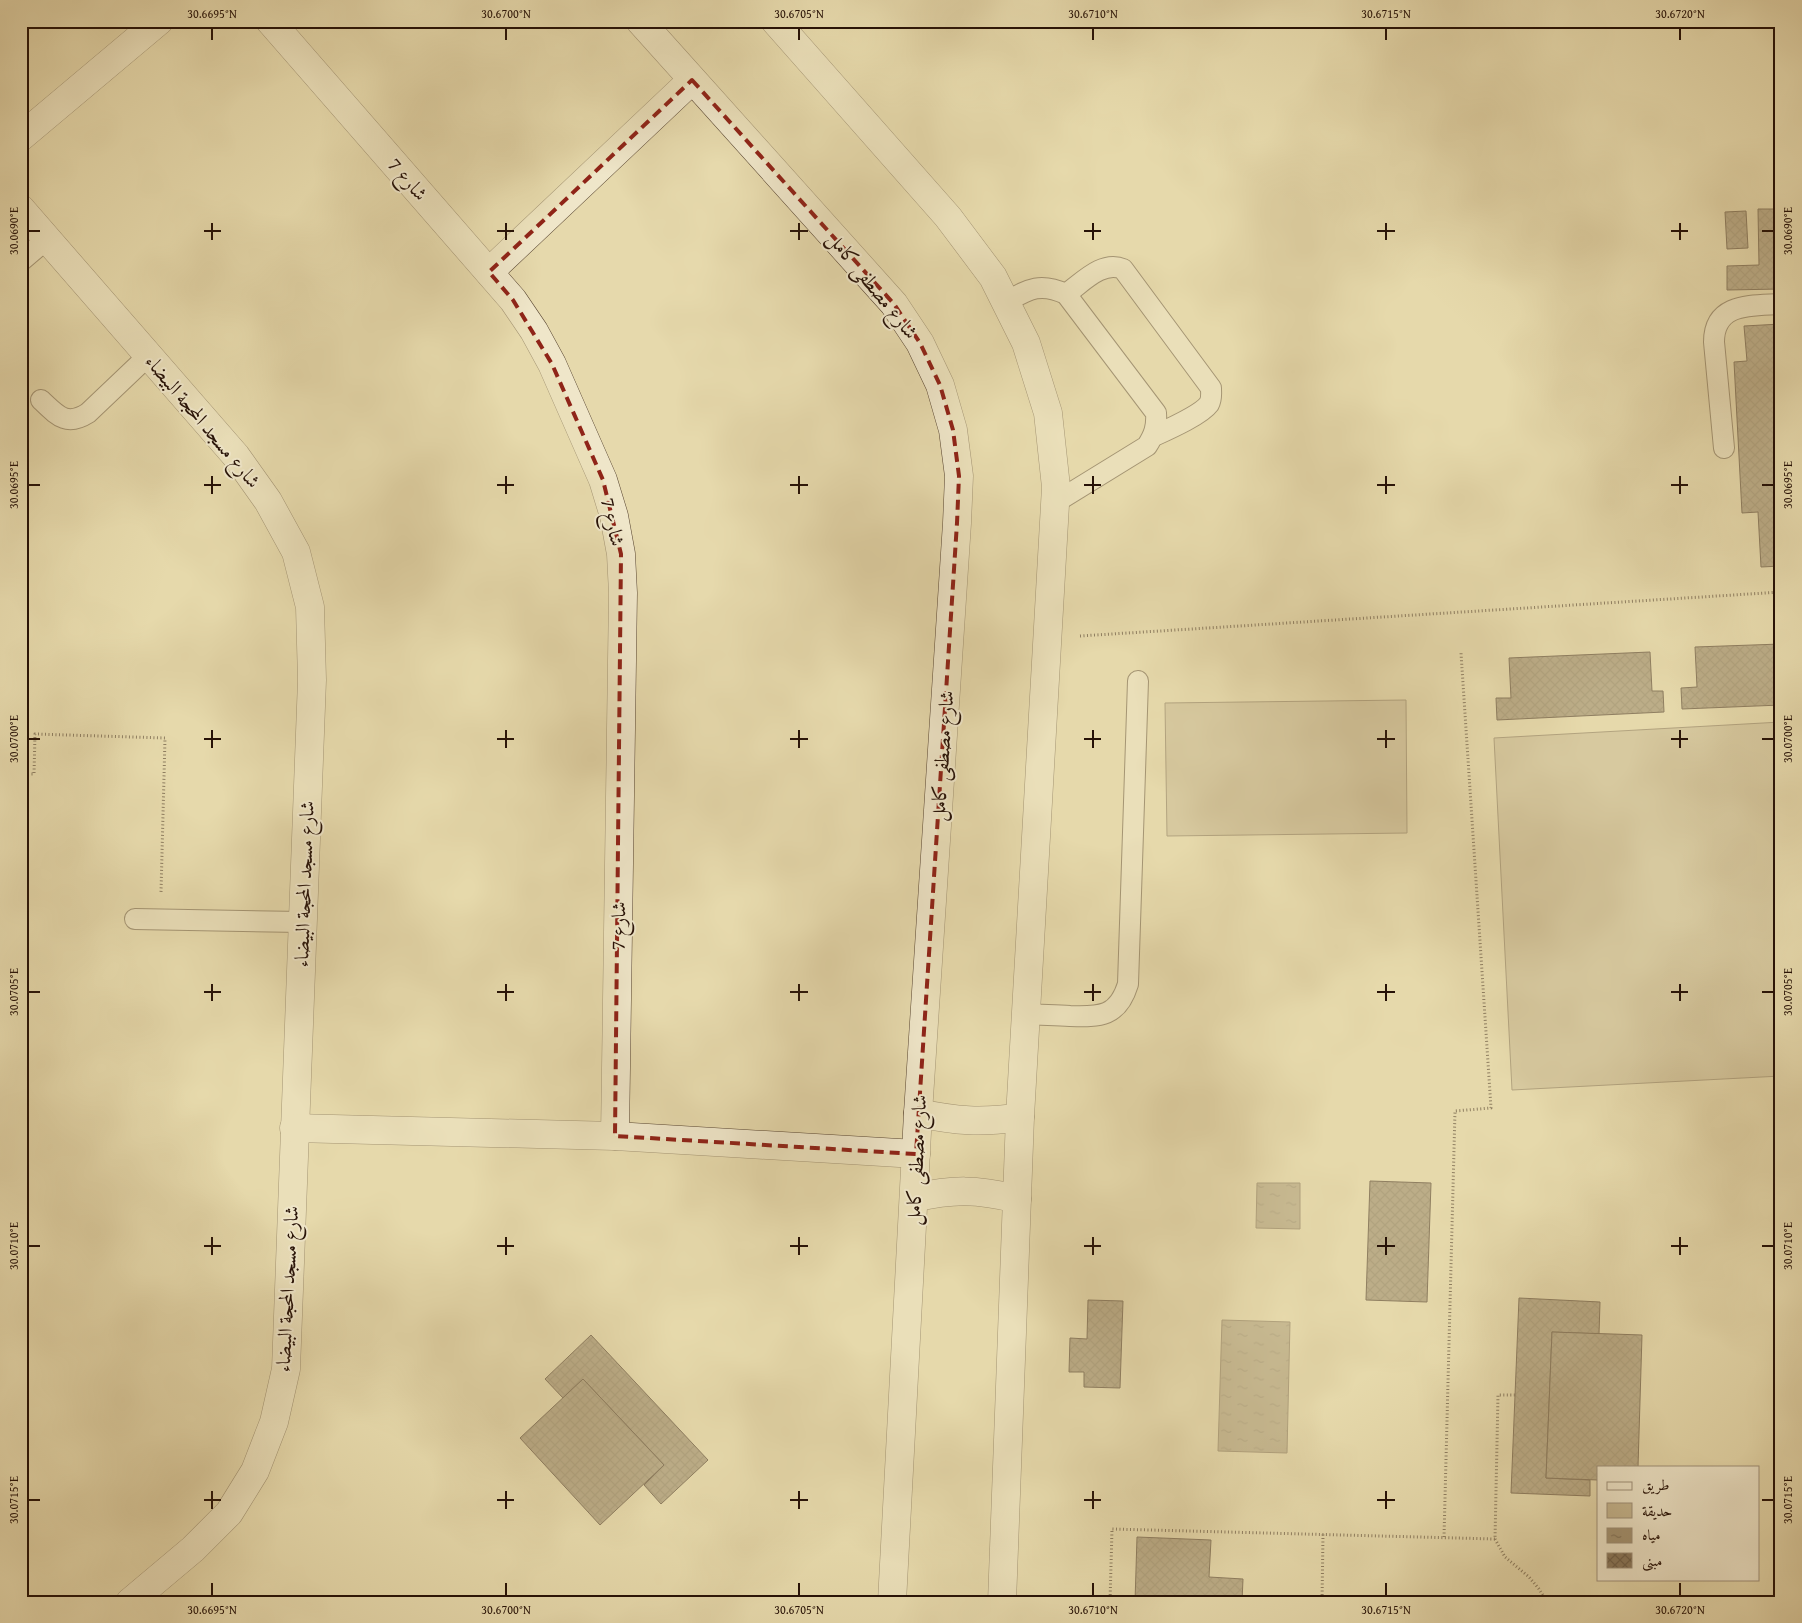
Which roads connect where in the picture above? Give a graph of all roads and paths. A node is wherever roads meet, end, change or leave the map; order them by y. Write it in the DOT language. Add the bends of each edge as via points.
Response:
graph roads {
  1 [pos="159,21"];
  2 [pos="270,21"];
  3 [pos="640,21"];
  4 [pos="774,21"];
  5 [pos="692,80"];
  6 [pos="21,137"];
  7 [pos="21,209"];
  8 [pos="47,239"];
  9 [pos="21,261"];
  10 [pos="489,272"];
  11 [pos="1066,294"];
  12 [pos="1006,302"];
  13 [pos="1781,304"];
  14 [pos="149,355"];
  15 [pos="41,400"];
  16 [pos="1154,436"];
  17 [pos="1724,448"];
  18 [pos="1056,502"];
  19 [pos="1781,592"];
  20 [pos="1048,638"];
  21 [pos="1461,652"];
  22 [pos="1138,681"];
  23 [pos="21,774"];
  24 [pos="135,919"];
  25 [pos="160,919"];
  26 [pos="302,922"];
  27 [pos="1026,1014"];
  28 [pos="918,1113"];
  29 [pos="1020,1117"];
  30 [pos="294,1128"];
  31 [pos="615,1136"];
  32 [pos="916,1154"];
  33 [pos="914,1198"];
  34 [pos="1017,1199"];
  35 [pos="1515,1395"];
  36 [pos="1323,1534"];
  37 [pos="1444,1537"];
  38 [pos="1495,1539"];
  39 [pos="130,1602"];
  40 [pos="892,1602"];
  41 [pos="1002,1602"];
  42 [pos="1110,1602"];
  43 [pos="1322,1602"];
  44 [pos="1547,1602"];
  1 -- 6 [label="street"];
  2 -- 10 [label="street, شارع 7"];
  3 -- 5 [label="street, شارع مصطفى كامل"];
  4 -- 12 [label="street" via="948,217 993,277"];
  5 -- 10 [label="street"];
  5 -- 28 [label="street, شارع مصطفى كامل" via="894,304 920,343 940,385 953,430 959,476 957,523"];
  7 -- 8 [label="street, شارع مسجد المحجة البيضاء"];
  8 -- 9 [label="lane"];
  8 -- 14 [label="street, شارع مسجد المحجة البيضاء"];
  10 -- 31 [label="street, شارع 7" via="534,331 552,364 603,480 621,554"];
  11 -- 12 [label="lane" via="1047,287 1035,288"];
  11 -- 16 [label="lane" via="1156,413"];
  11 -- 16 [label="lane" via="1101,269 1111,266 1123,269 1211,388 1212,397 1208,405"];
  12 -- 18 [label="street" via="1026,342 1048,413"];
  13 -- 17 [label="lane" via="1744,306 1732,310 1717,324 1714,342"];
  14 -- 15 [label="lane" via="80,418 63,418"];
  14 -- 26 [label="street, شارع مسجد المحجة البيضاء" via="236,456 268,501 296,552 310,607 312,671"];
  16 -- 18 [label="lane" via="1137,453"];
  18 -- 20 [label="street"];
  19 -- 20 [label="path"];
  20 -- 27 [label="street"];
  21 -- 37 [label="path" via="1491,1108 1455,1111"];
  22 -- 27 [label="lane" via="1128,984 1125,994 1113,1010 1102,1015"];
  23 -- 25 [label="path" via="34,774 35,734 165,738"];
  24 -- 25 [label="lane"];
  25 -- 26 [label="lane"];
  26 -- 30 [label="street, شارع مسجد المحجة البيضاء"];
  27 -- 29 [label="street"];
  28 -- 29 [label="street" via="969,1121"];
  28 -- 32 [label="street, شارع مصطفى كامل"];
  29 -- 34 [label="street"];
  30 -- 31 [label="street"];
  30 -- 39 [label="street, شارع مسجد المحجة البيضاء" via="286,1370 274,1422 254,1471 229,1513"];
  31 -- 32 [label="street"];
  32 -- 33 [label="street, شارع مصطفى كامل"];
  33 -- 34 [label="street" via="965,1190"];
  33 -- 40 [label="street, شارع مصطفى كامل"];
  34 -- 41 [label="street"];
  35 -- 38 [label="path" via="1498,1395"];
  36 -- 37 [label="path"];
  36 -- 42 [label="path" via="1112,1529"];
  36 -- 43 [label="path"];
  37 -- 38 [label="path"];
  38 -- 44 [label="path" via="1505,1557 1529,1578"];
}
